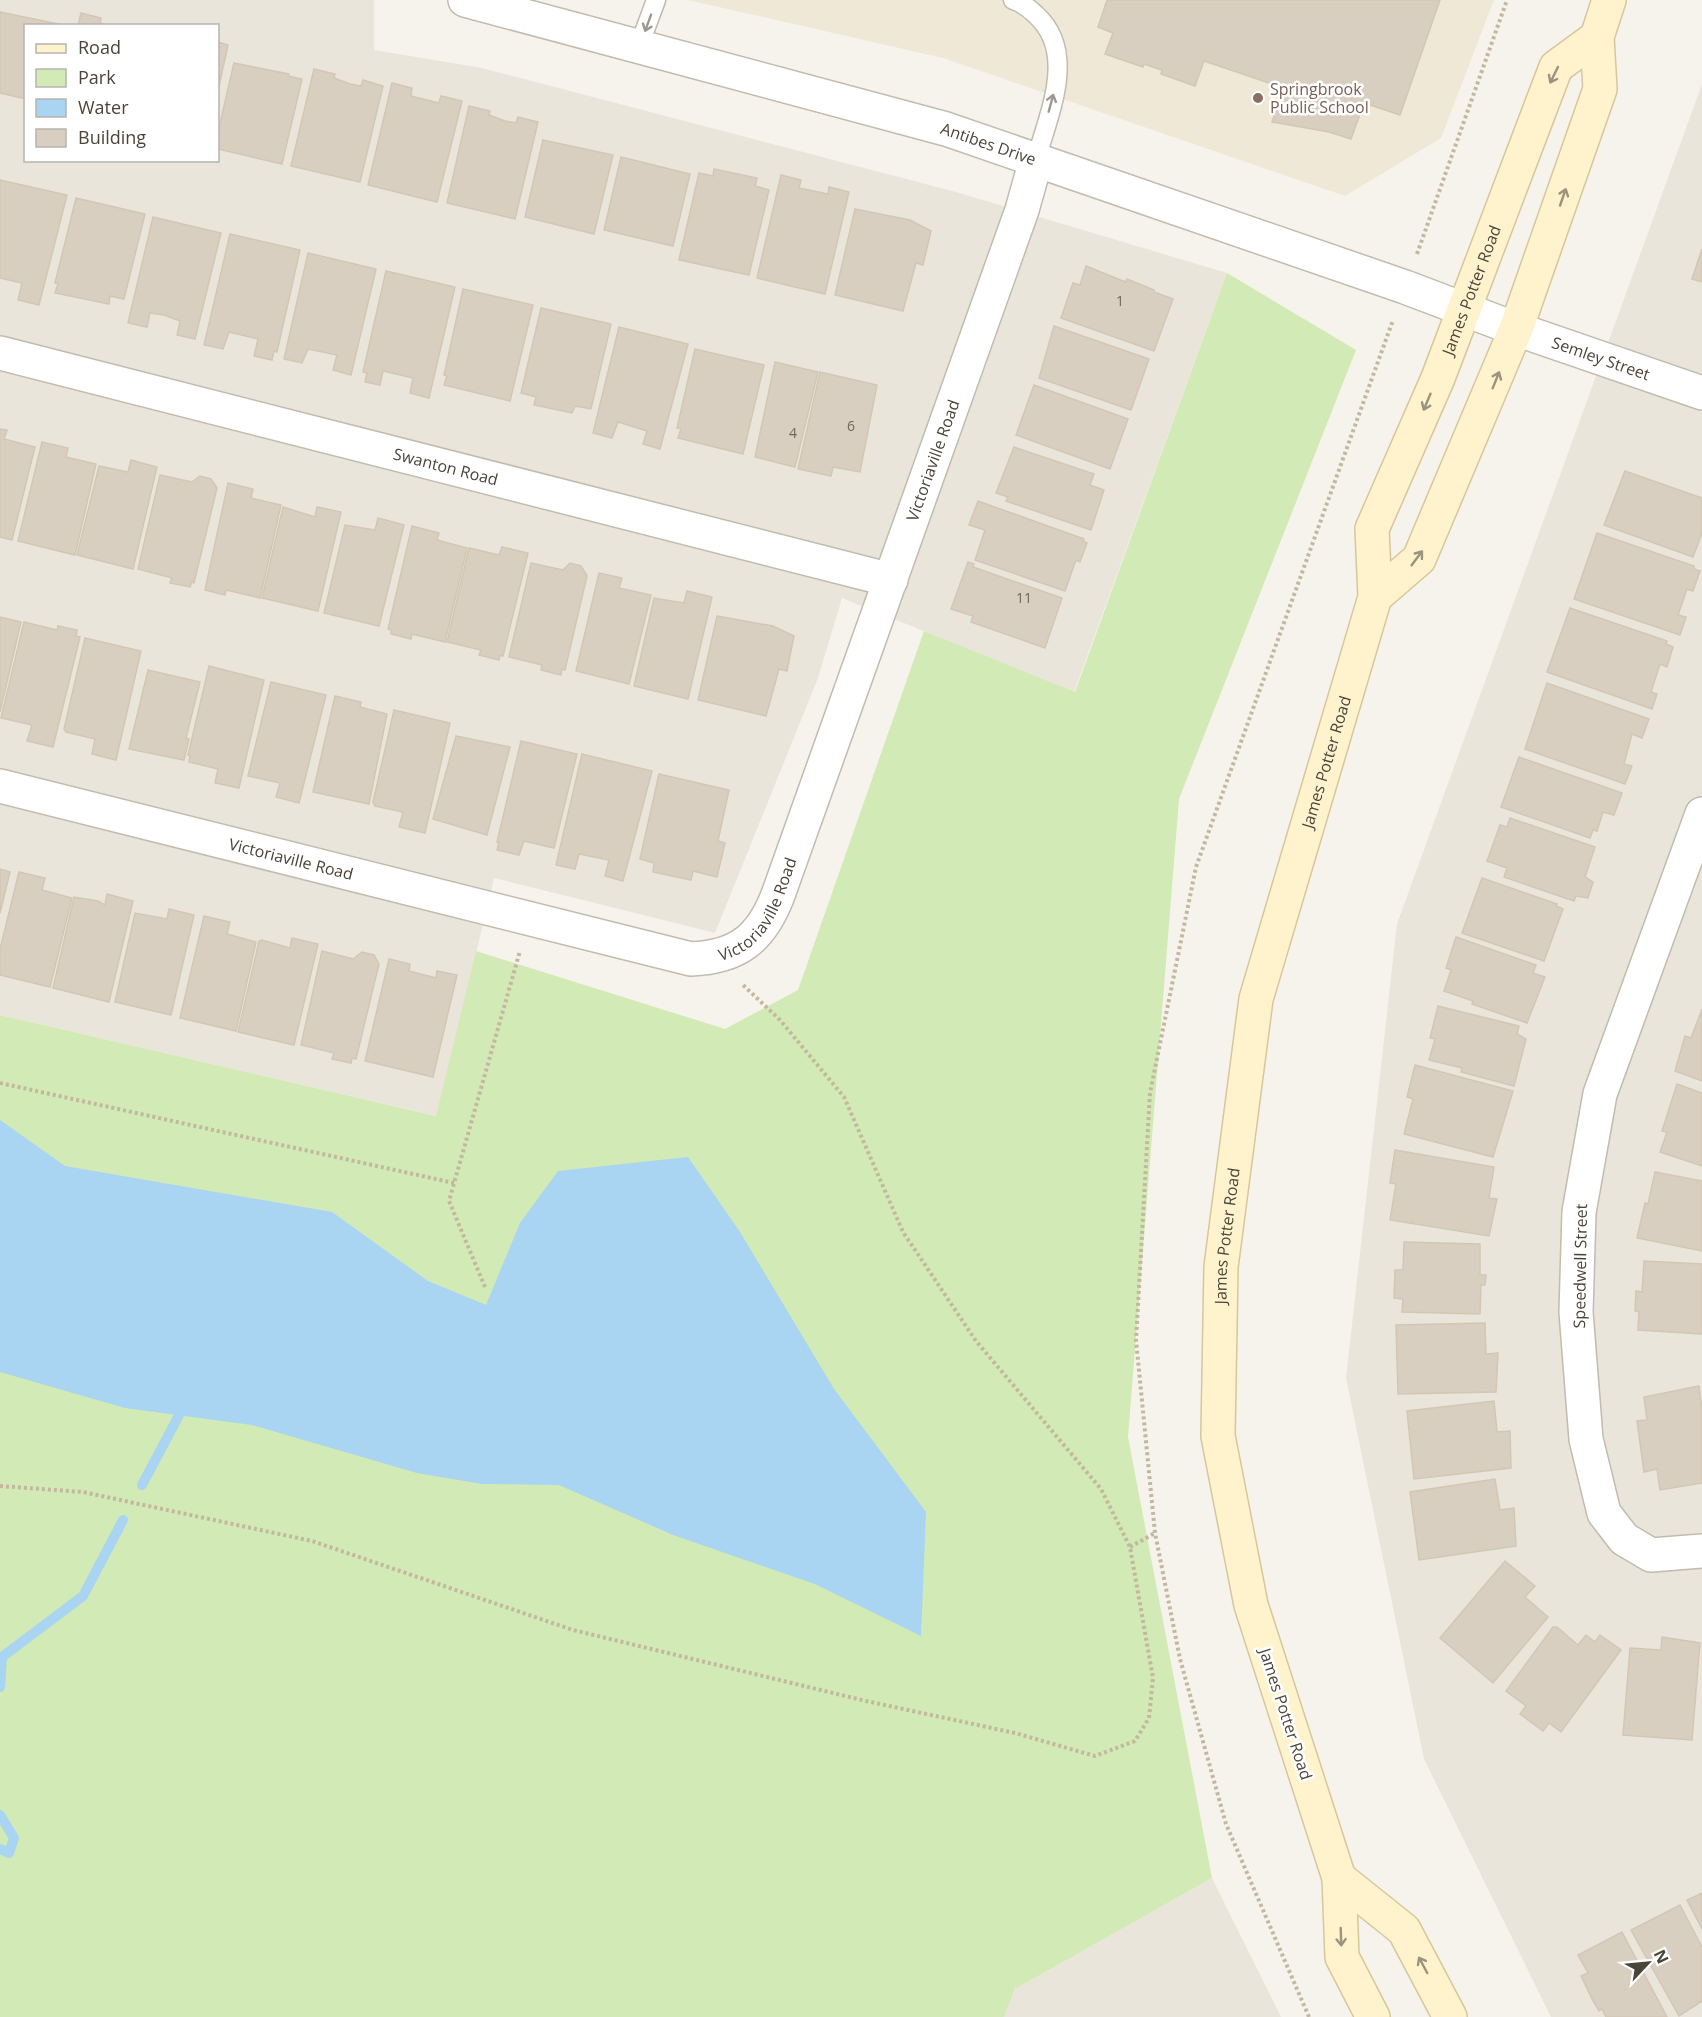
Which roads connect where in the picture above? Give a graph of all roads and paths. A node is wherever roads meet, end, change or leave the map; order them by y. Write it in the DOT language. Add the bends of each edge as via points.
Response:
graph roads {
  1 [pos="465,0"];
  2 [pos="656,0"];
  3 [pos="1013,0"];
  4 [pos="1507,0"];
  5 [pos="1609,0"];
  6 [pos="1597,37"];
  7 [pos="639,46"];
  8 [pos="1036,160"];
  9 [pos="1434,207"];
  10 [pos="1463,308"];
  11 [pos="1508,326"];
  12 [pos="0,353"];
  13 [pos="1702,393"];
  14 [pos="891,580"];
  15 [pos="1375,597"];
  16 [pos="0,786"];
  17 [pos="1702,814"];
  18 [pos="529,918"];
  19 [pos="714,958"];
  20 [pos="0,1083"];
  21 [pos="454,1183"];
  22 [pos="485,1287"];
  23 [pos="0,1486"];
  24 [pos="1155,1533"];
  25 [pos="1130,1547"];
  26 [pos="1702,1551"];
  27 [pos="1339,1878"];
  28 [pos="1373,2017"];
  29 [pos="1450,2017"];
  1 -- 7 [label="street, Antibes Drive"];
  2 -- 7 [label="lane, one-way"];
  8 -- 3 [label="lane, one-way" via="1060,72 1055,45 1042,21 1022,2"];
  4 -- 9 [label="path"];
  5 -- 6 [label="main road"];
  6 -- 10 [label="main road, James Potter Road, one-way" via="1556,68"];
  11 -- 6 [label="main road, one-way" via="1600,89"];
  7 -- 8 [label="street, Antibes Drive" via="946,129"];
  8 -- 10 [label="street, Antibes Drive"];
  8 -- 14 [label="street, Victoriaville Road" via="1022,210"];
  10 -- 11 [label="street, Antibes Drive"];
  10 -- 15 [label="main road, James Potter Road, one-way" via="1372,529"];
  11 -- 13 [label="street, Semley Street"];
  15 -- 11 [label="main road, one-way" via="1419,559"];
  12 -- 14 [label="street, Swanton Road"];
  14 -- 19 [label="street, Victoriaville Road" via="769,917 755,936 736,950"];
  15 -- 27 [label="main road, James Potter Road" via="1256,999 1221,1268 1220,1447 1251,1605"];
  16 -- 18 [label="street, Victoriaville Road"];
  17 -- 26 [label="street, Speedwell Street" via="1600,1094 1579,1212 1576,1312 1586,1439 1604,1513 1624,1539 1651,1555"];
  18 -- 19 [label="street, Victoriaville Road" via="691,959"];
  18 -- 21 [label="path"];
  19 -- 25 [label="path" via="780,1020 844,1097 903,1232 976,1341 1101,1489"];
  20 -- 21 [label="path"];
  21 -- 22 [label="path" via="449,1201"];
  23 -- 25 [label="path" via="83,1492 312,1541 573,1630 1015,1733 1095,1756 1135,1741 1149,1718 1153,1678"];
  24 -- 25 [label="path"];
  27 -- 28 [label="main road, James Potter Road, one-way" via="1342,1957"];
  29 -- 27 [label="main road, one-way" via="1404,1930"];
}
